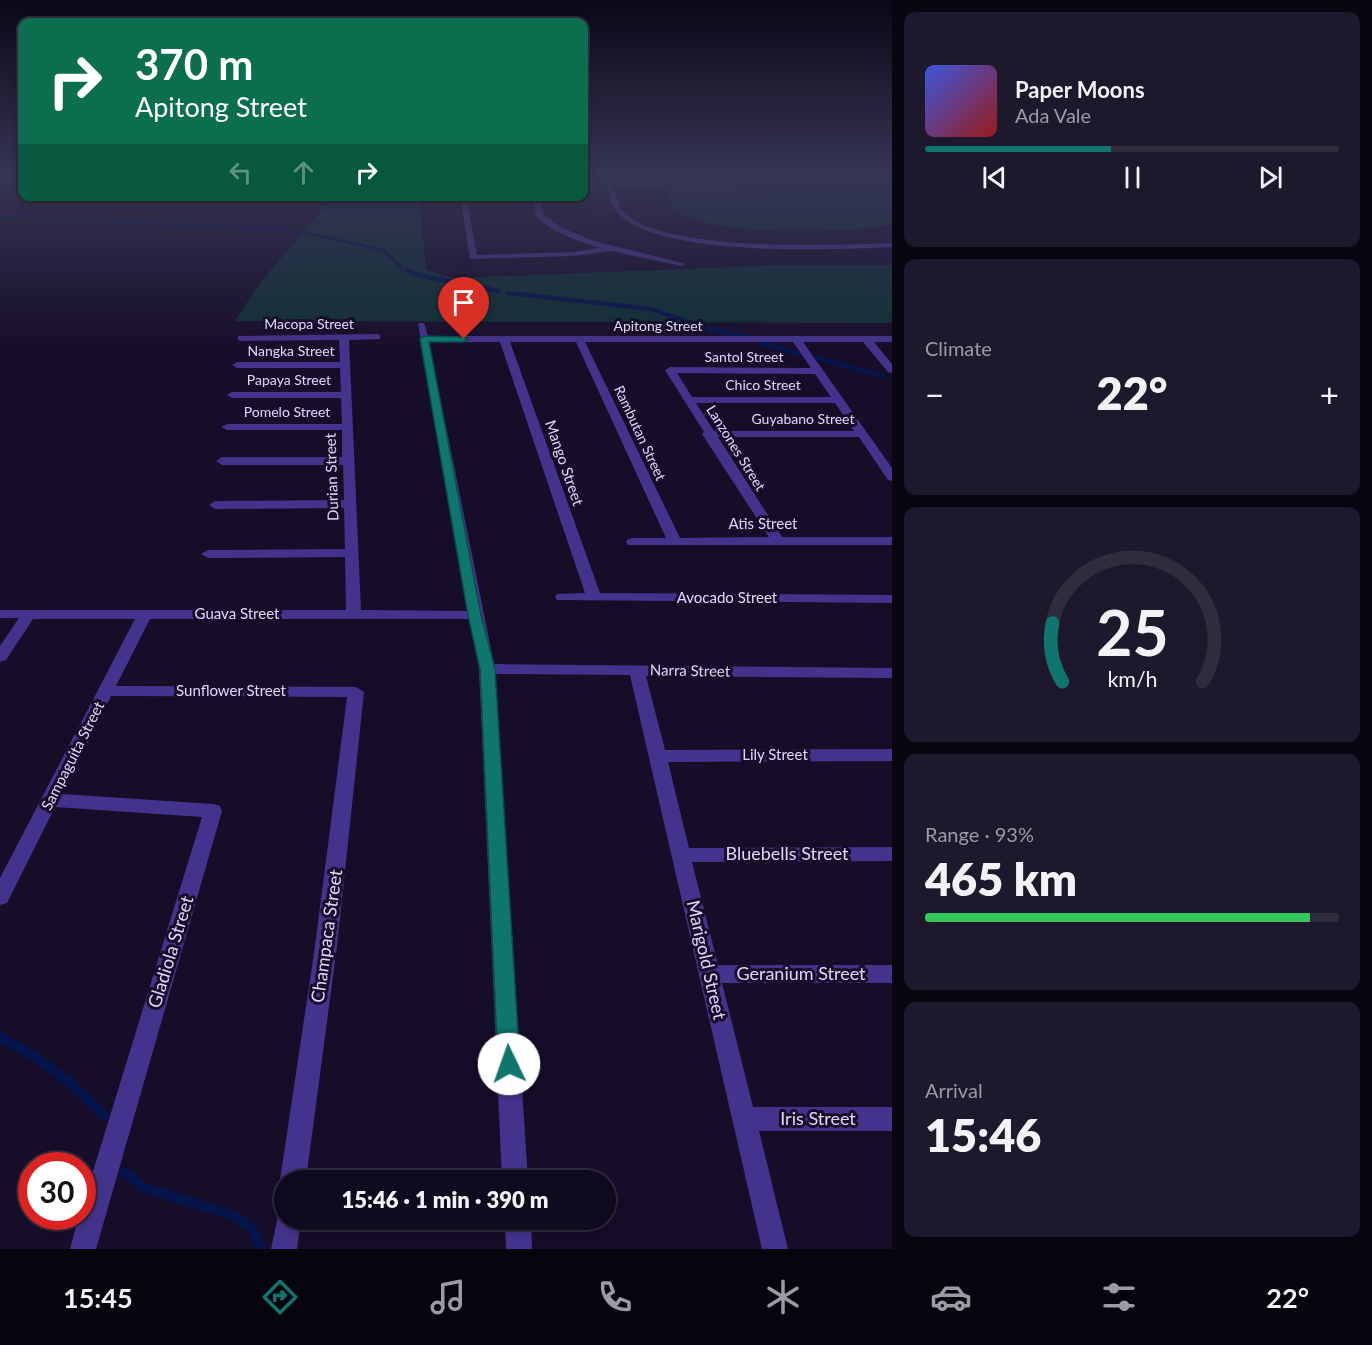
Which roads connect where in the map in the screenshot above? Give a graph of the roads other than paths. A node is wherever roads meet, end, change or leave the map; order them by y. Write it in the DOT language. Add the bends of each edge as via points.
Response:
graph roads {
  1 [pos="469,234"];
  2 [pos="570,234"];
  3 [pos="675,234"];
  4 [pos="892,245"];
  5 [pos="610,249"];
  6 [pos="682,264"];
  7 [pos="422,325"];
  8 [pos="344,337"];
  9 [pos="377,337"];
  10 [pos="241,338"];
  11 [pos="424,339"];
  12 [pos="504,339"];
  13 [pos="579,339"];
  14 [pos="796,339"];
  15 [pos="866,339"];
  16 [pos="892,339"];
  17 [pos="237,365"];
  18 [pos="345,365"];
  19 [pos="670,370"];
  20 [pos="892,370"];
  21 [pos="818,371"];
  22 [pos="232,395"];
  23 [pos="346,395"];
  24 [pos="688,399"];
  25 [pos="838,400"];
  26 [pos="227,427"];
  27 [pos="347,427"];
  28 [pos="708,434"];
  29 [pos="862,434"];
  30 [pos="222,461"];
  31 [pos="348,461"];
  32 [pos="892,477"];
  33 [pos="350,504"];
  34 [pos="215,505"];
  35 [pos="674,540"];
  36 [pos="777,540"];
  37 [pos="892,541"];
  38 [pos="633,542"];
  39 [pos="208,554"];
  40 [pos="351,554"];
  41 [pos="562,597"];
  42 [pos="594,597"];
  43 [pos="892,599"];
  44 [pos="0,614"];
  45 [pos="29,614"];
  46 [pos="145,614"];
  47 [pos="354,615"];
  48 [pos="475,615"];
  49 [pos="0,657"];
  50 [pos="488,669"];
  51 [pos="637,671"];
  52 [pos="890,676"];
  53 [pos="106,691"];
  54 [pos="356,692"];
  55 [pos="892,755"];
  56 [pos="657,756"];
  57 [pos="50,800"];
  58 [pos="892,854"];
  59 [pos="681,855"];
  60 [pos="0,897"];
  61 [pos="710,974"];
  62 [pos="892,974"];
  63 [pos="744,1119"];
  64 [pos="892,1119"];
  65 [pos="294,1170"];
  66 [pos="514,1170"];
  67 [pos="287,1230"];
  68 [pos="518,1230"];
  69 [pos="82,1249"];
  70 [pos="284,1249"];
  71 [pos="519,1249"];
  72 [pos="775,1249"];
  1 -- 5 [label="street" via="472,257"];
  2 -- 5 [label="street"];
  3 -- 4 [label="street" via="755,246"];
  5 -- 6 [label="street"];
  7 -- 11 [label="street"];
  8 -- 9 [label="street, Macopa Street"];
  8 -- 10 [label="street, Macopa Street"];
  8 -- 18 [label="street, Durian Street"];
  11 -- 12 [label="street, Apitong Street"];
  11 -- 48 [label="street"];
  12 -- 13 [label="street, Apitong Street"];
  12 -- 42 [label="street, Mango Street"];
  13 -- 14 [label="street, Apitong Street"];
  13 -- 35 [label="street, Rambutan Street"];
  14 -- 15 [label="street, Apitong Street"];
  14 -- 21 [label="street"];
  15 -- 16 [label="street, Apitong Street"];
  15 -- 20 [label="street"];
  17 -- 18 [label="street, Nangka Street"];
  18 -- 23 [label="street, Durian Street"];
  19 -- 21 [label="street, Santol Street"];
  19 -- 24 [label="street, Lanzones Street"];
  21 -- 25 [label="street"];
  22 -- 23 [label="street, Papaya Street"];
  23 -- 27 [label="street, Durian Street"];
  24 -- 25 [label="street, Chico Street"];
  24 -- 28 [label="street, Lanzones Street"];
  25 -- 29 [label="street"];
  26 -- 27 [label="street, Pomelo Street"];
  27 -- 31 [label="street, Durian Street"];
  28 -- 29 [label="street, Guyabano Street"];
  28 -- 36 [label="street, Lanzones Street"];
  29 -- 32 [label="street"];
  30 -- 31 [label="street"];
  31 -- 33 [label="street, Durian Street"];
  33 -- 34 [label="street"];
  33 -- 40 [label="street, Durian Street"];
  35 -- 36 [label="street, Atis Street"];
  35 -- 38 [label="street, Atis Street"];
  36 -- 37 [label="street, Atis Street"];
  39 -- 40 [label="street"];
  40 -- 47 [label="street, Durian Street"];
  41 -- 42 [label="street, Avocado Street"];
  42 -- 43 [label="street, Avocado Street"];
  44 -- 45 [label="street, Guava Street"];
  45 -- 46 [label="street, Guava Street"];
  45 -- 49 [label="street"];
  46 -- 47 [label="street, Guava Street"];
  46 -- 53 [label="street, Sampaguita Street"];
  47 -- 48 [label="street, Guava Street"];
  48 -- 50 [label="street"];
  50 -- 51 [label="street, Narra Street"];
  50 -- 66 [label="street"];
  51 -- 52 [label="street, Narra Street"];
  51 -- 56 [label="street, Marigold Street"];
  53 -- 54 [label="street, Sunflower Street"];
  53 -- 57 [label="street, Sampaguita Street"];
  54 -- 65 [label="street, Champaca Street"];
  55 -- 56 [label="street, Lily Street"];
  56 -- 59 [label="street, Marigold Street"];
  57 -- 60 [label="street, Sampaguita Street"];
  57 -- 69 [label="street, Gladiola Street" via="213,811"];
  58 -- 59 [label="street, Bluebells Street"];
  59 -- 61 [label="street, Marigold Street"];
  61 -- 62 [label="street, Geranium Street"];
  61 -- 63 [label="street, Marigold Street"];
  63 -- 64 [label="street, Iris Street"];
  63 -- 72 [label="street, Marigold Street"];
  67 -- 70 [label="street"];
  68 -- 71 [label="street"];
}
